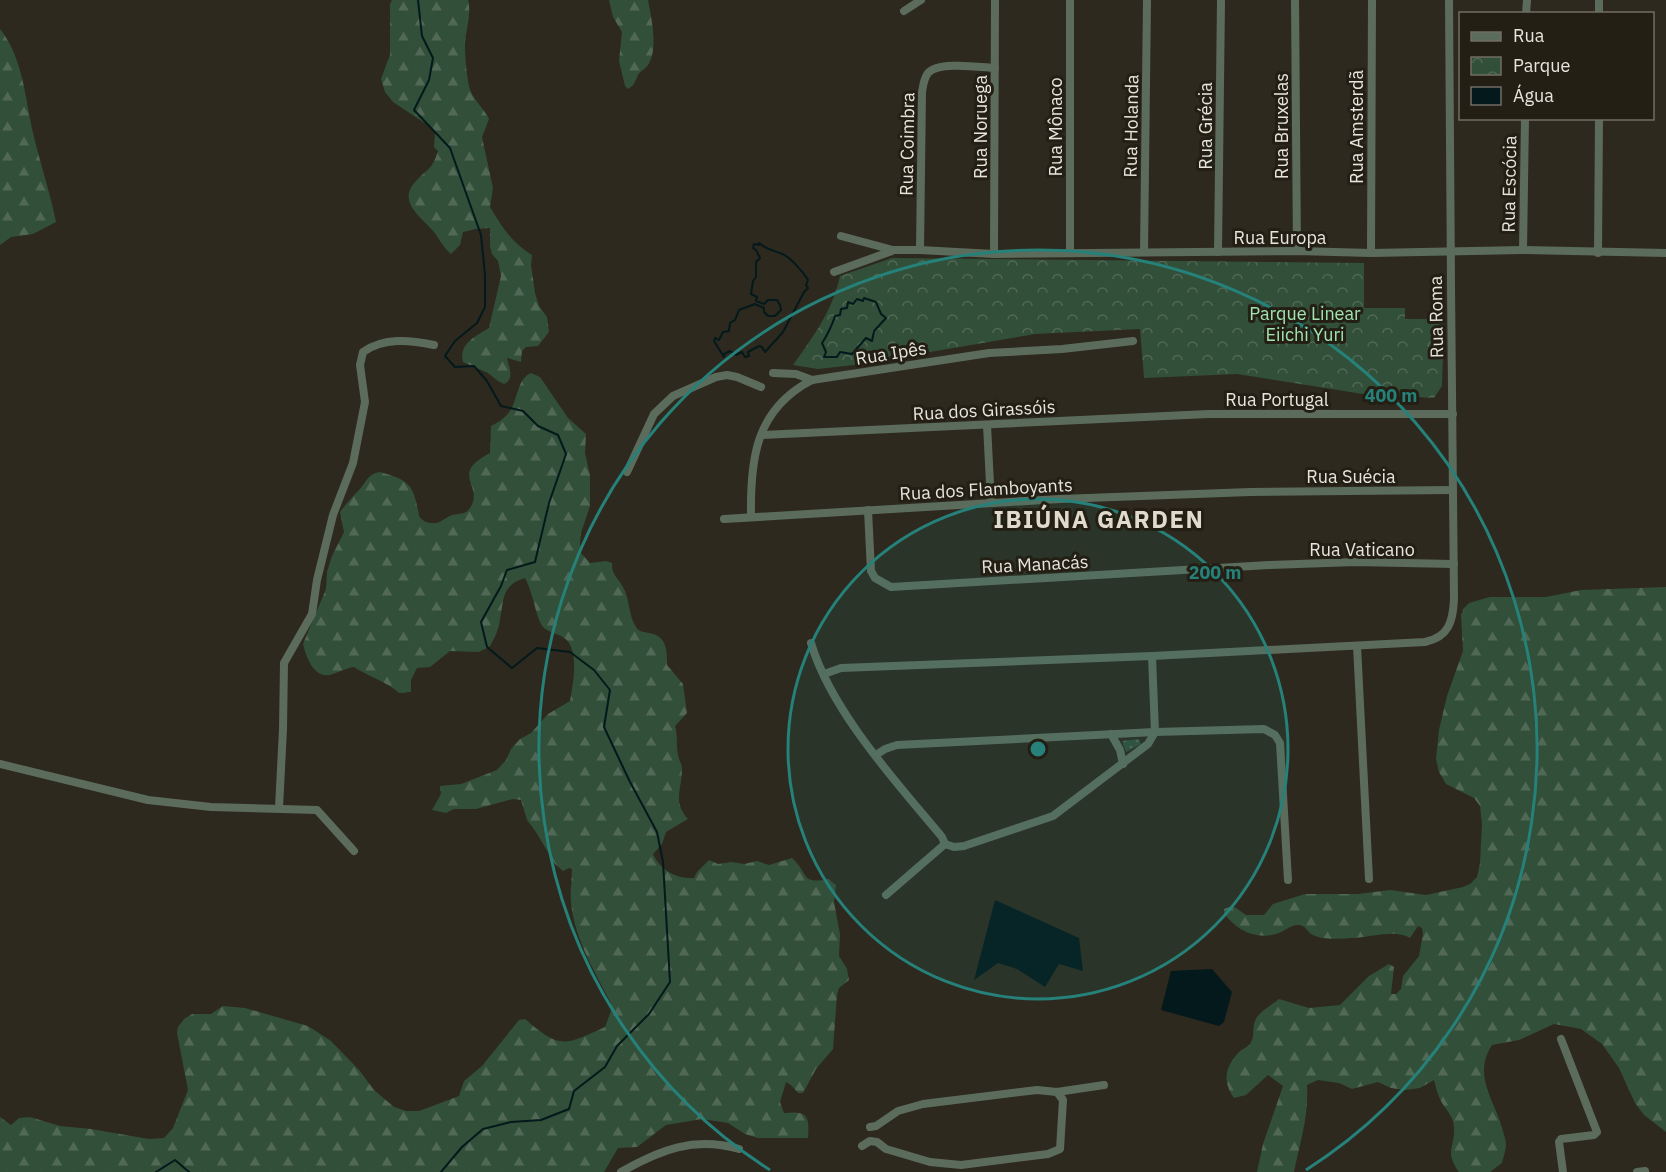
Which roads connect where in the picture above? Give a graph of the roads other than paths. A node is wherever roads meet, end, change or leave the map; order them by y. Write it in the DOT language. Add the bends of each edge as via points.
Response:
graph roads {
  1 [pos="921,0"];
  2 [pos="995,0"];
  3 [pos="1070,0"];
  4 [pos="1147,0"];
  5 [pos="1221,0"];
  6 [pos="1295,0"];
  7 [pos="1372,0"];
  8 [pos="1449,0"];
  9 [pos="904,11"];
  10 [pos="995,68"];
  11 [pos="1525,120"];
  12 [pos="1599,120"];
  13 [pos="841,236"];
  14 [pos="920,249"];
  15 [pos="893,250"];
  16 [pos="1523,250"];
  17 [pos="1297,251"];
  18 [pos="1144,252"];
  19 [pos="1218,252"];
  20 [pos="1449,252"];
  21 [pos="1070,253"];
  22 [pos="1598,253"];
  23 [pos="1666,253"];
  24 [pos="994,254"];
  25 [pos="1371,254"];
  26 [pos="834,272"];
  27 [pos="1133,341"];
  28 [pos="434,345"];
  29 [pos="773,373"];
  30 [pos="812,380"];
  31 [pos="761,387"];
  32 [pos="1208,414"];
  33 [pos="1453,414"];
  34 [pos="987,424"];
  35 [pos="762,435"];
  36 [pos="627,472"];
  37 [pos="1453,490"];
  38 [pos="1250,492"];
  39 [pos="991,503"];
  40 [pos="868,510"];
  41 [pos="751,516"];
  42 [pos="724,519"];
  43 [pos="1454,564"];
  44 [pos="1269,565"];
  45 [pos="811,643"];
  46 [pos="1357,645"];
  47 [pos="1152,656"];
  48 [pos="824,674"];
  49 [pos="1155,732"];
  50 [pos="1111,734"];
  51 [pos="876,755"];
  52 [pos="0,764"];
  53 [pos="1123,764"];
  54 [pos="279,808"];
  55 [pos="945,844"];
  56 [pos="354,851"];
  57 [pos="1369,879"];
  58 [pos="1288,880"];
  59 [pos="886,895"];
  60 [pos="1560,1039"];
  61 [pos="1104,1085"];
  62 [pos="1058,1092"];
  63 [pos="870,1127"];
  64 [pos="862,1146"];
  65 [pos="739,1149"];
  66 [pos="621,1172"];
  67 [pos="1563,1172"];
  1 -- 9 [label="street"];
  2 -- 10 [label="street, Rua Noruega"];
  3 -- 21 [label="street, Rua Mônaco"];
  4 -- 18 [label="street, Rua Holanda"];
  5 -- 19 [label="street, Rua Grécia"];
  6 -- 17 [label="street, Rua Bruxelas"];
  7 -- 25 [label="street, Rua Amsterdã"];
  8 -- 20 [label="street, Rua Roma"];
  10 -- 14 [label="street, Rua Coimbra" via="943,66 924,80"];
  10 -- 24 [label="street, Rua Noruega"];
  11 -- 16 [label="street, Rua Escócia"];
  12 -- 22 [label="street"];
  13 -- 15 [label="street, Rua Europa"];
  14 -- 15 [label="street, Rua Europa"];
  14 -- 24 [label="street, Rua Europa"];
  15 -- 26 [label="street, Rua Europa"];
  16 -- 20 [label="street, Rua Europa"];
  16 -- 22 [label="street, Rua Europa"];
  17 -- 19 [label="street, Rua Europa"];
  17 -- 25 [label="street, Rua Europa"];
  18 -- 19 [label="street, Rua Europa"];
  18 -- 21 [label="street, Rua Europa"];
  20 -- 25 [label="street, Rua Europa"];
  20 -- 33 [label="street, Rua Roma"];
  21 -- 24 [label="street, Rua Europa"];
  22 -- 23 [label="street, Rua Europa"];
  27 -- 30 [label="street, Rua Ipês" via="989,353"];
  28 -- 54 [label="street" via="393,341 373,344 363,352 360,365 365,402 353,463 333,515 312,614 284,663"];
  29 -- 30 [label="street" via="796,374"];
  30 -- 35 [label="street, Rua Ipês" via="783,399"];
  31 -- 36 [label="street" via="727,375 673,396 654,414"];
  32 -- 33 [label="street, Rua Portugal"];
  32 -- 34 [label="street, Rua dos Girassóis"];
  33 -- 37 [label="street, Rua Roma"];
  34 -- 35 [label="street, Rua dos Girassóis"];
  34 -- 39 [label="street"];
  35 -- 41 [label="street, Rua Ipês" via="752,465"];
  37 -- 38 [label="street, Rua Suécia"];
  37 -- 43 [label="street, Rua Roma"];
  38 -- 39 [label="street, Rua dos Flamboyants"];
  39 -- 40 [label="street, Rua dos Flamboyants"];
  40 -- 41 [label="street, Rua dos Flamboyants"];
  40 -- 44 [label="street, Rua Manacás" via="871,571 891,587"];
  41 -- 42 [label="street, Rua dos Flamboyants"];
  43 -- 44 [label="street, Rua Vaticano"];
  43 -- 46 [label="street, Rua Roma" via="1453,618 1446,631 1425,642"];
  45 -- 48 [label="street"];
  46 -- 47 [label="street"];
  46 -- 57 [label="street"];
  47 -- 48 [label="street" via="841,668"];
  47 -- 49 [label="street"];
  48 -- 51 [label="street"];
  49 -- 50 [label="street"];
  49 -- 53 [label="street" via="1148,744"];
  49 -- 58 [label="street" via="1260,728 1275,735 1280,743"];
  50 -- 51 [label="street" via="897,745"];
  50 -- 53 [label="street"];
  51 -- 55 [label="street"];
  52 -- 54 [label="street" via="148,800 211,807"];
  53 -- 55 [label="street" via="1053,816 964,846"];
  54 -- 56 [label="street" via="317,810"];
  55 -- 59 [label="street"];
  60 -- 67 [label="street" via="1597,1132 1594,1136 1561,1139"];
  61 -- 62 [label="street"];
  62 -- 63 [label="street" via="1036,1090 922,1104 898,1111"];
  62 -- 64 [label="street" via="1063,1100 1060,1149 1048,1154 961,1165 930,1162 886,1149 877,1142"];
  65 -- 66 [label="street" via="719,1143 688,1145 652,1156"];
}
